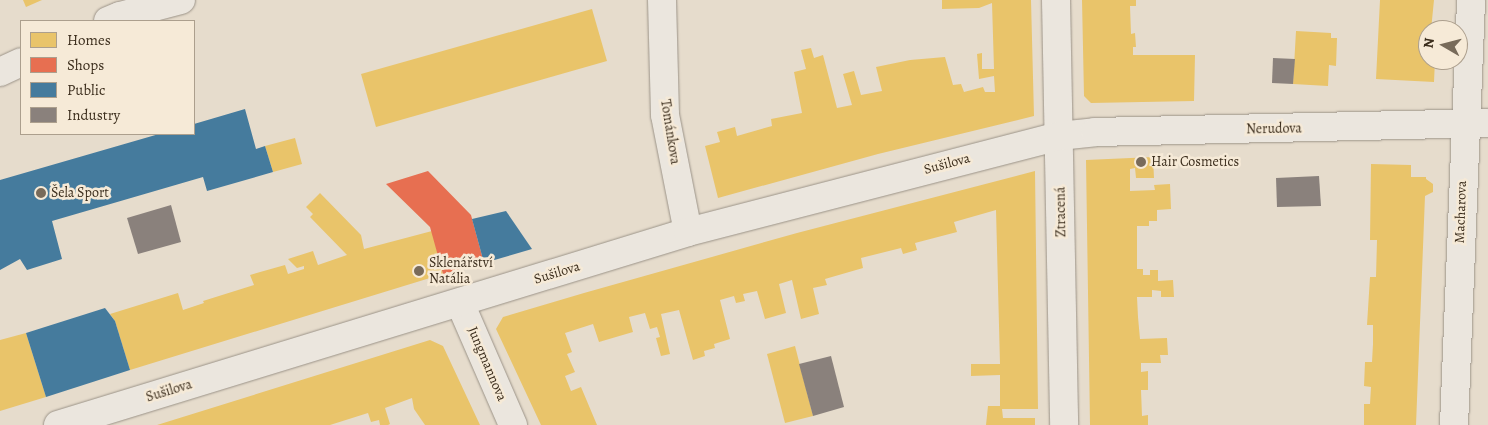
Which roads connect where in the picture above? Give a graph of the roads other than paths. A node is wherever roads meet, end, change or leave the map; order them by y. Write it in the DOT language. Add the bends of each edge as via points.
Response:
graph roads {
  1 [pos="181,0"];
  2 [pos="662,0"];
  3 [pos="1056,0"];
  4 [pos="1471,0"];
  5 [pos="114,12"];
  6 [pos="20,62"];
  7 [pos="0,72"];
  8 [pos="1476,124"];
  9 [pos="1059,136"];
  10 [pos="688,232"];
  11 [pos="460,302"];
  12 [pos="58,425"];
  13 [pos="513,425"];
  14 [pos="1064,425"];
  15 [pos="1454,425"];
  1 -- 5 [label="street"];
  2 -- 10 [label="street, Tománkova" via="665,115"];
  3 -- 9 [label="street, Ztracená"];
  4 -- 8 [label="street, Macharova"];
  6 -- 7 [label="street"];
  8 -- 9 [label="street, Nerudova" via="1096,132"];
  8 -- 15 [label="street, Macharova"];
  9 -- 10 [label="street, Sušilova"];
  9 -- 14 [label="street, Ztracená"];
  10 -- 11 [label="street, Sušilova"];
  11 -- 12 [label="street, Sušilova"];
  11 -- 13 [label="street, Jungmannova"];
}
